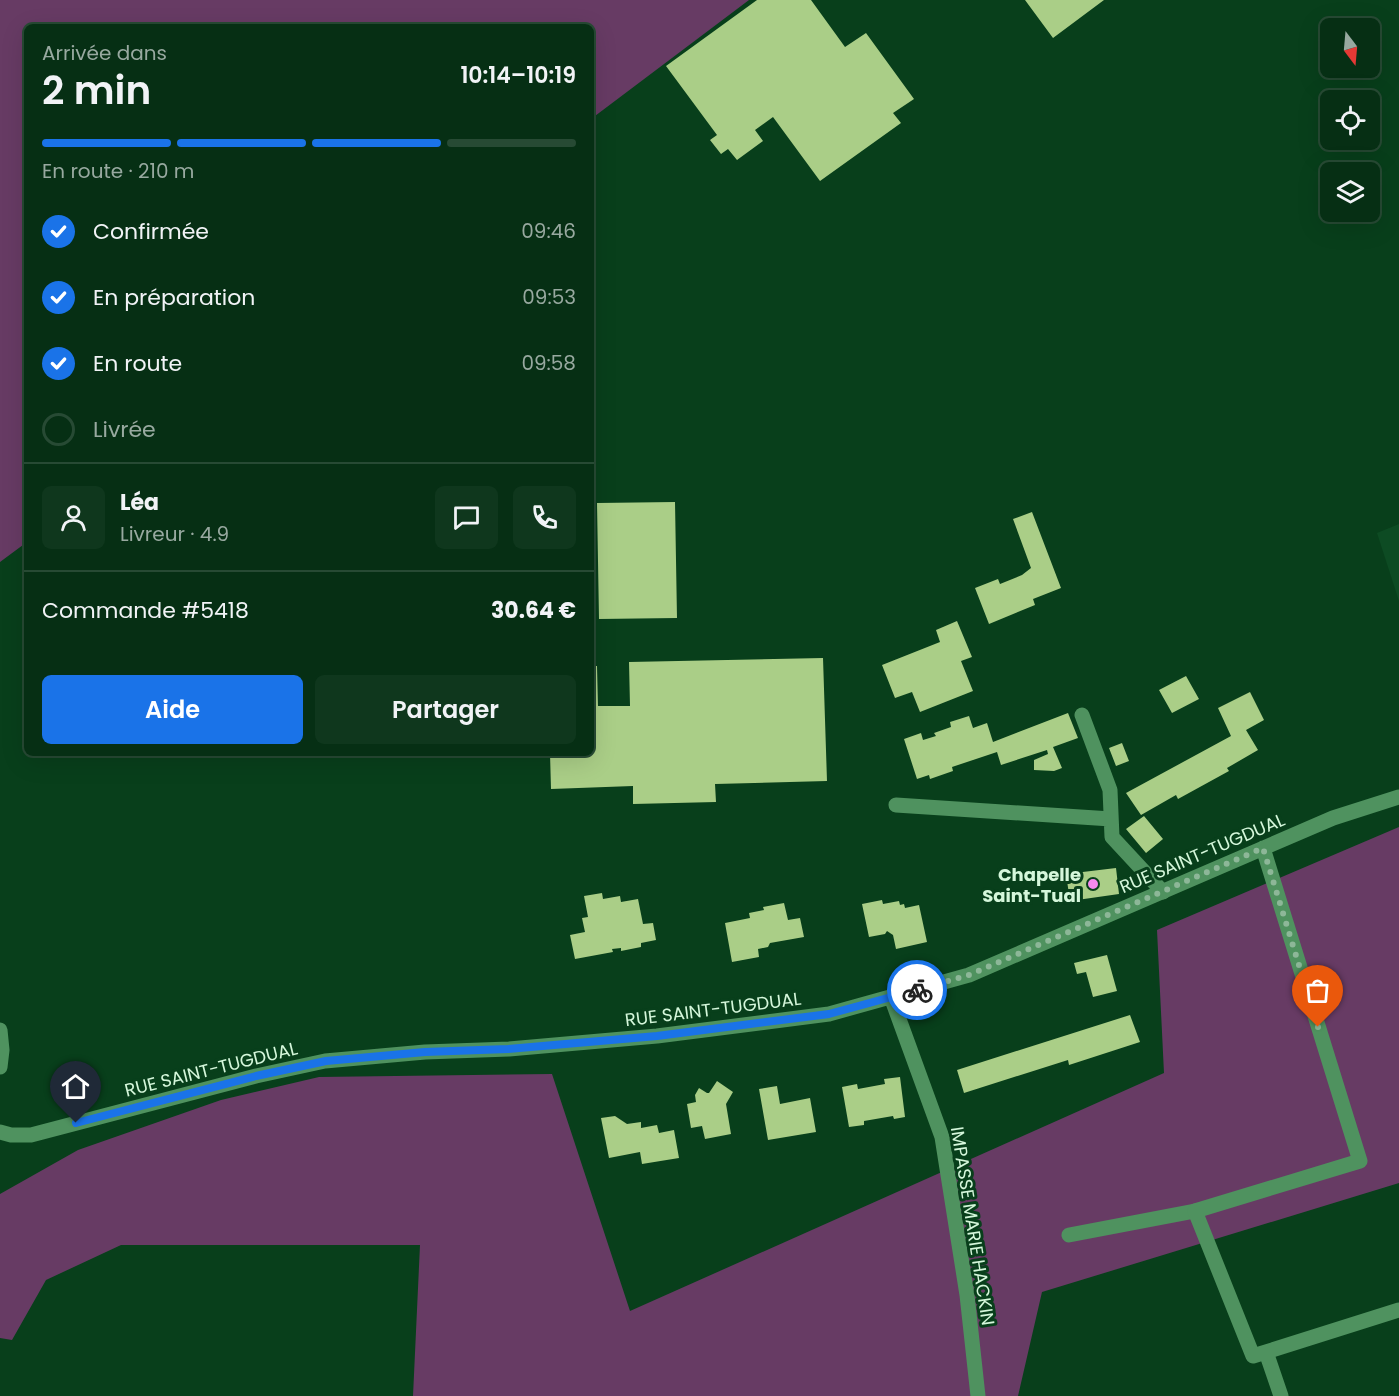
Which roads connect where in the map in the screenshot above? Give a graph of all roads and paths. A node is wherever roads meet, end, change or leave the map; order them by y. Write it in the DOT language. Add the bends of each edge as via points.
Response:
graph roads {
  1 [pos="1082,715"];
  2 [pos="1399,797"];
  3 [pos="896,805"];
  4 [pos="1111,819"];
  5 [pos="1263,848"];
  6 [pos="1162,892"];
  7 [pos="891,997"];
  8 [pos="0,1030"];
  9 [pos="0,1067"];
  10 [pos="0,1132"];
  11 [pos="1196,1210"];
  12 [pos="1069,1235"];
  13 [pos="1399,1310"];
  14 [pos="1266,1352"];
  15 [pos="978,1396"];
  16 [pos="1281,1396"];
  1 -- 4 [label="street" via="1110,790"];
  2 -- 5 [label="street, RUE SAINT-TUGDUAL" via="1333,818"];
  3 -- 4 [label="street"];
  4 -- 6 [label="street" via="1112,837"];
  5 -- 6 [label="street, RUE SAINT-TUGDUAL"];
  5 -- 11 [label="street" via="1360,1161"];
  6 -- 7 [label="street, RUE SAINT-TUGDUAL" via="969,975"];
  7 -- 10 [label="street, RUE SAINT-TUGDUAL" via="829,1014 657,1036 326,1061 31,1135"];
  7 -- 15 [label="street, IMPASSE MARIE HACKIN" via="942,1137 967,1295"];
  8 -- 9 [label="street"];
  11 -- 12 [label="street"];
  11 -- 14 [label="street" via="1253,1356"];
  13 -- 14 [label="street"];
  14 -- 16 [label="street"];
}
